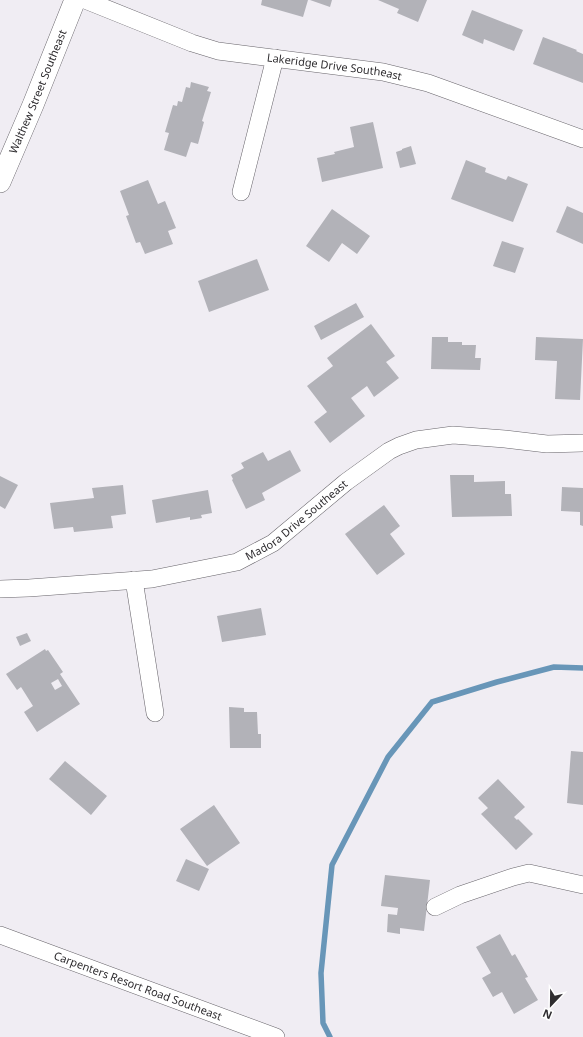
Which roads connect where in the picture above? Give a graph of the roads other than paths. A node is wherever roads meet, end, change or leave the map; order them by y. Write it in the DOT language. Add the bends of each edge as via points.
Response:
graph roads {
  1 [pos="75,0"];
  2 [pos="85,0"];
  3 [pos="275,58"];
  4 [pos="583,139"];
  5 [pos="0,182"];
  6 [pos="241,192"];
  7 [pos="583,443"];
  8 [pos="134,580"];
  9 [pos="0,589"];
  10 [pos="155,713"];
  11 [pos="583,885"];
  12 [pos="435,907"];
  13 [pos="0,935"];
  14 [pos="276,1037"];
  1 -- 5 [label="street, Walthew Street Southeast"];
  2 -- 3 [label="street, Lakeridge Drive Southeast" via="218,51"];
  3 -- 4 [label="street, Lakeridge Drive Southeast" via="383,72 428,83"];
  3 -- 6 [label="street"];
  7 -- 8 [label="street, Madora Drive Southeast" via="547,444 453,435 416,440 389,451 260,551 237,562 220,566"];
  8 -- 9 [label="street, Madora Drive Southeast"];
  8 -- 10 [label="street"];
  11 -- 12 [label="street" via="529,873 460,895"];
  13 -- 14 [label="street, Carpenters Resort Road Southeast"];
}
